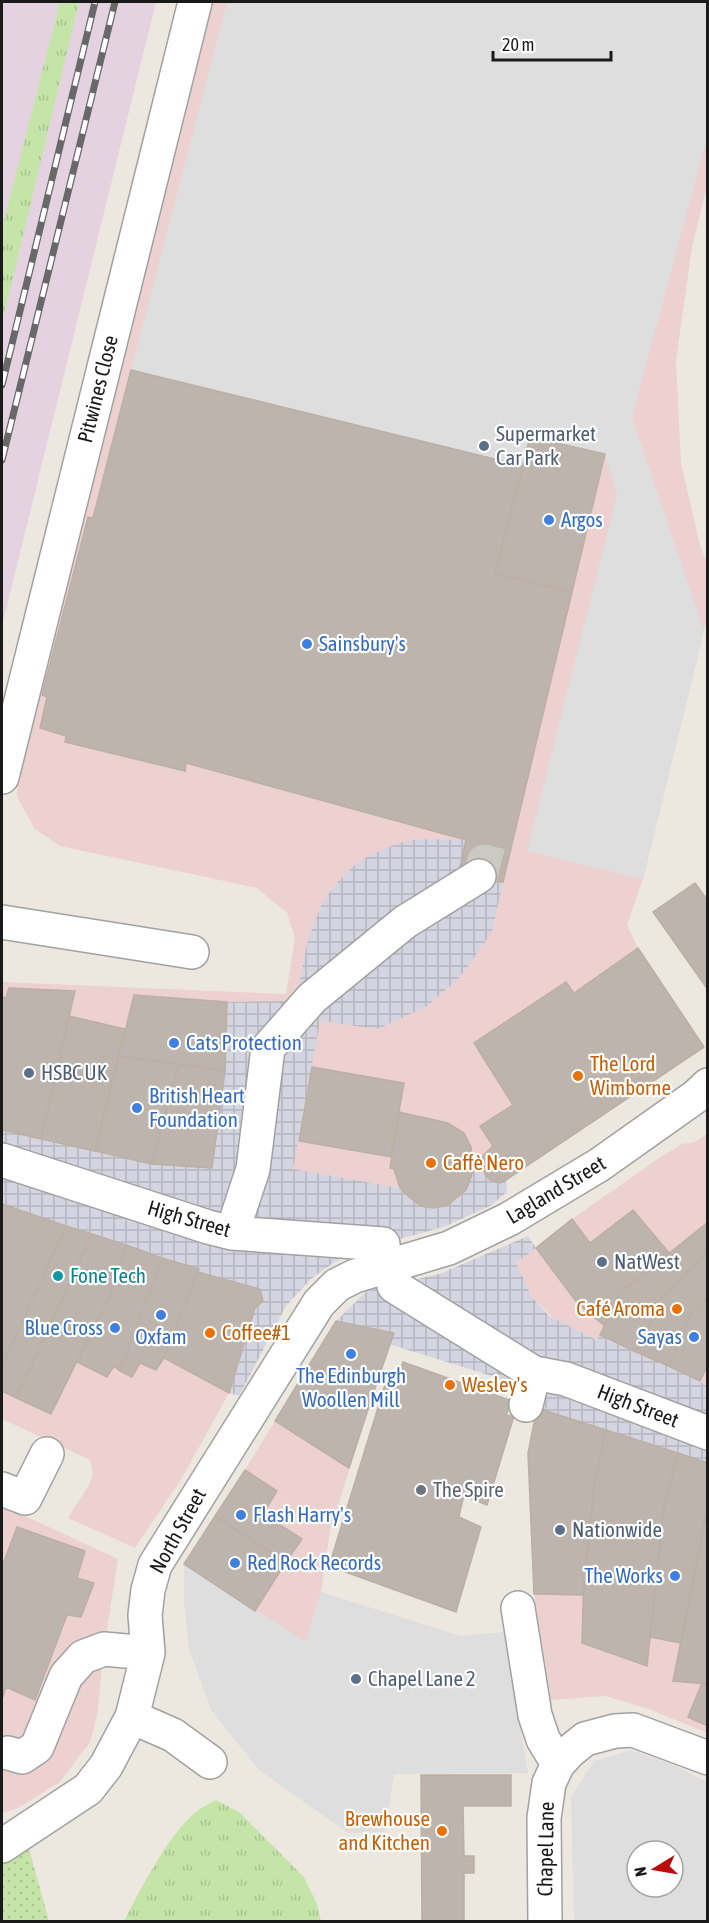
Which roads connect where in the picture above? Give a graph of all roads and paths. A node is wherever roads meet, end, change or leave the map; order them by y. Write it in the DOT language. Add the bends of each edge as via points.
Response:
graph roads {
  1 [pos="195,2"];
  2 [pos="2,777"];
  3 [pos="479,876"];
  4 [pos="2,922"];
  5 [pos="192,952"];
  6 [pos="708,1085"];
  7 [pos="2,1160"];
  8 [pos="232,1233"];
  9 [pos="389,1265"];
  10 [pos="534,1373"];
  11 [pos="526,1406"];
  12 [pos="708,1433"];
  13 [pos="46,1454"];
  14 [pos="2,1489"];
  15 [pos="518,1608"];
  16 [pos="148,1653"];
  17 [pos="132,1717"];
  18 [pos="8,1753"];
  19 [pos="708,1758"];
  20 [pos="210,1762"];
  21 [pos="558,1764"];
  22 [pos="2,1846"];
  23 [pos="545,1922"];
  1 -- 2 [label="street, Pitwines Close"];
  3 -- 8 [label="street" via="405,922 312,998 268,1048 253,1169"];
  4 -- 5 [label="street"];
  6 -- 9 [label="street, Lagland Street" via="599,1165 508,1219 449,1248"];
  7 -- 8 [label="street, High Street"];
  8 -- 9 [label="street, High Street"];
  9 -- 10 [label="street, High Street"];
  9 -- 16 [label="street, North Street" via="338,1286 319,1303 281,1360 155,1565 145,1615"];
  10 -- 11 [label="street"];
  10 -- 12 [label="street, High Street" via="566,1379"];
  13 -- 14 [label="street" via="25,1498"];
  15 -- 21 [label="street" via="535,1715"];
  16 -- 17 [label="street, North Street"];
  16 -- 18 [label="street" via="104,1649 83,1657 66,1676 37,1747 22,1757"];
  17 -- 20 [label="street" via="173,1735"];
  17 -- 22 [label="street, North Street" via="106,1766 88,1789"];
  19 -- 21 [label="street, Chapel Lane" via="633,1730 585,1739"];
  21 -- 23 [label="street, Chapel Lane" via="549,1783 544,1818"];
}
